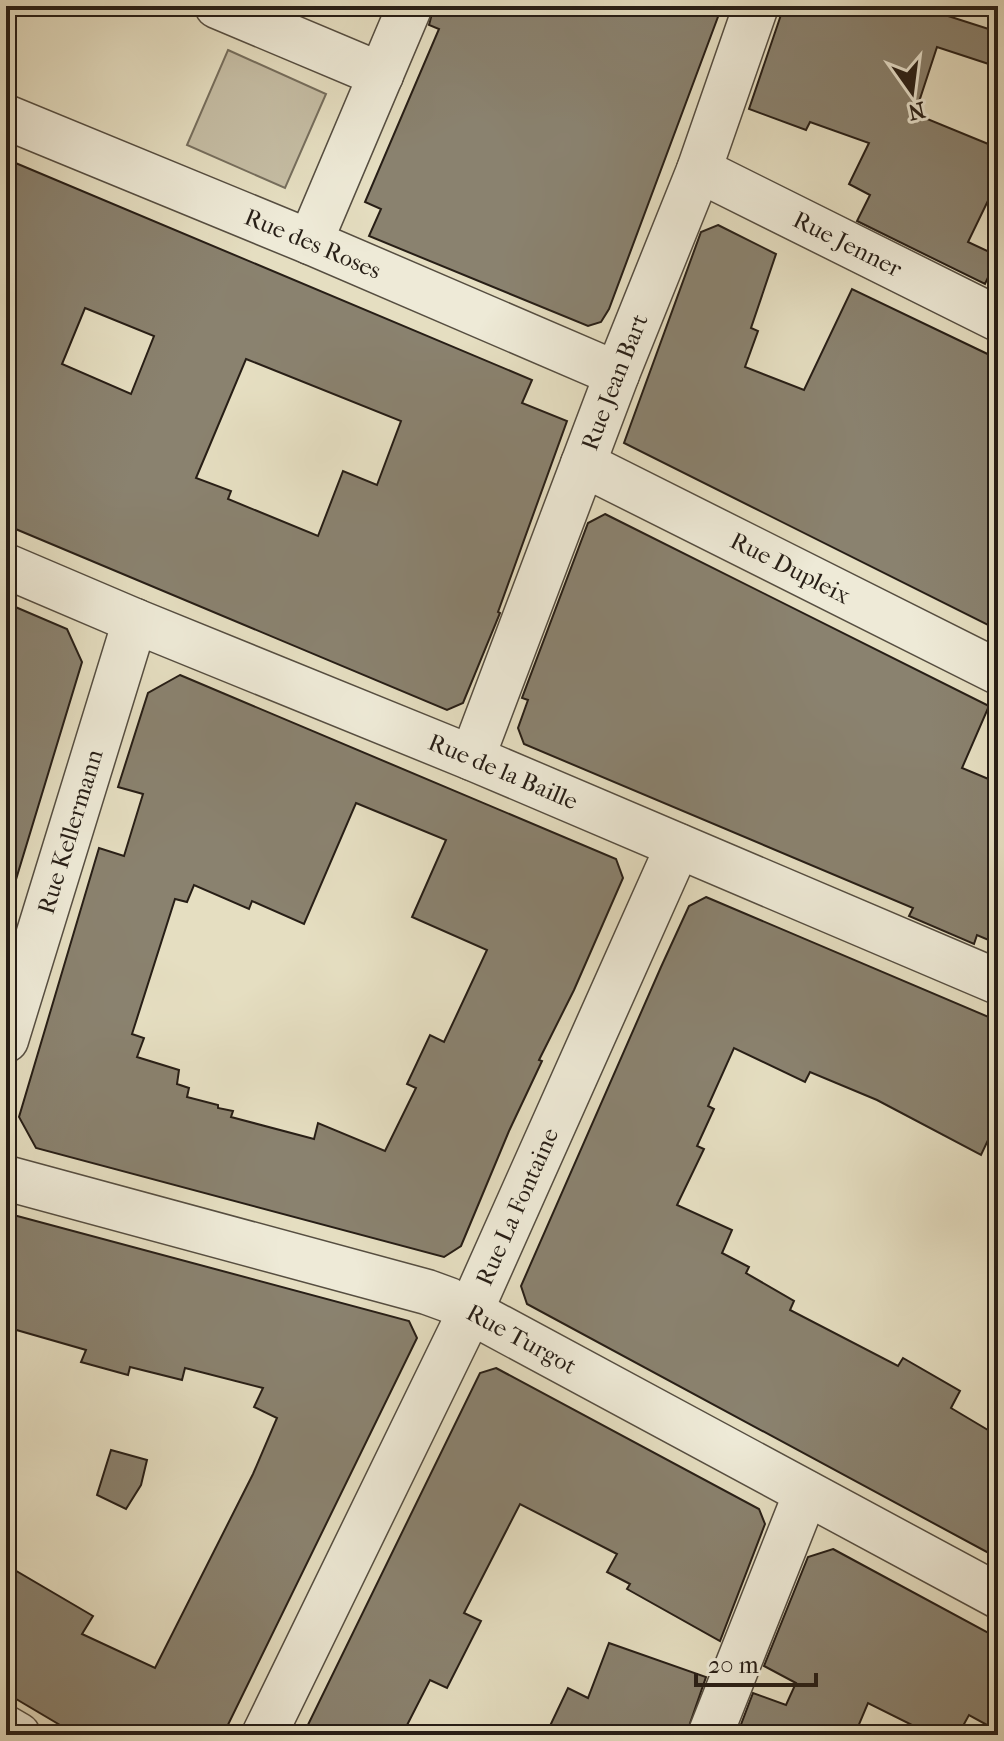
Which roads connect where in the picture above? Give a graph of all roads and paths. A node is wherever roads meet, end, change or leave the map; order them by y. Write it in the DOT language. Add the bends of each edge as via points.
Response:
graph roads {
  1 [pos="217,6"];
  2 [pos="410,6"];
  3 [pos="756,6"];
  4 [pos="381,75"];
  5 [pos="6,117"];
  6 [pos="699,170"];
  7 [pos="310,242"];
  8 [pos="998,319"];
  9 [pos="617,374"];
  10 [pos="583,464"];
  11 [pos="6,566"];
  12 [pos="135,621"];
  13 [pos="998,672"];
  14 [pos="472,758"];
  15 [pos="678,846"];
  16 [pos="998,982"];
  17 [pos="6,1040"];
  18 [pos="6,1178"];
  19 [pos="471,1310"];
  20 [pos="806,1493"];
  21 [pos="998,1596"];
  22 [pos="6,1728"];
  23 [pos="18,1735"];
  24 [pos="264,1735"];
  25 [pos="710,1735"];
  1 -- 4 [label="street"];
  2 -- 4 [label="street"];
  3 -- 6 [label="street, Rue Jean Bart"];
  4 -- 7 [label="street"];
  5 -- 7 [label="street, Rue des Roses"];
  6 -- 8 [label="street, Rue Jenner"];
  6 -- 9 [label="street, Rue Jean Bart"];
  7 -- 9 [label="street, Rue des Roses"];
  9 -- 10 [label="street, Rue Jean Bart"];
  10 -- 13 [label="street, Rue Dupleix"];
  10 -- 14 [label="street, Rue Jean Bart"];
  11 -- 12 [label="street, Rue de la Baille"];
  12 -- 14 [label="street, Rue de la Baille"];
  12 -- 17 [label="street, Rue Kellermann"];
  14 -- 15 [label="street, Rue de la Baille"];
  15 -- 16 [label="street, Rue de la Baille"];
  15 -- 19 [label="street, Rue La Fontaine"];
  18 -- 19 [label="street, Rue Turgot" via="427,1292"];
  19 -- 20 [label="street, Rue Turgot"];
  19 -- 24 [label="street, Rue La Fontaine"];
  20 -- 21 [label="street, Rue Turgot"];
  20 -- 25 [label="street"];
  22 -- 23 [label="street"];
}
